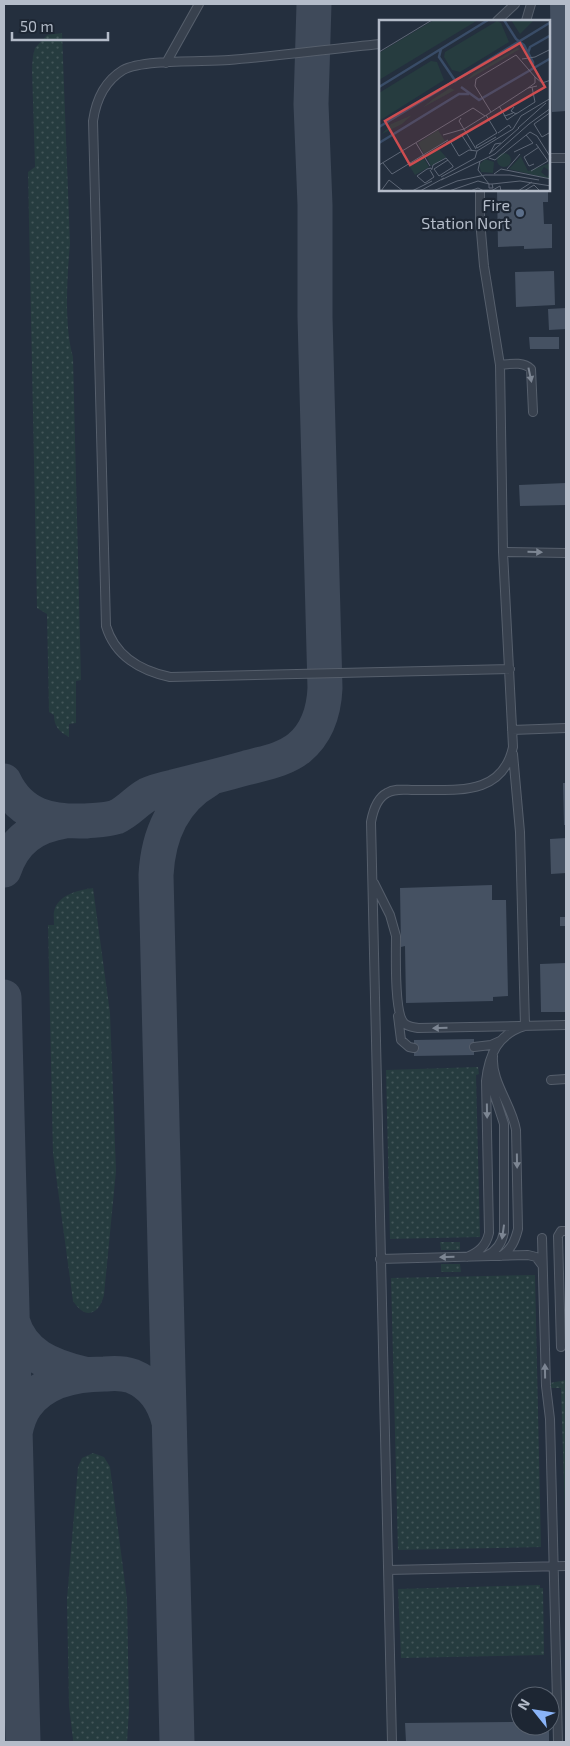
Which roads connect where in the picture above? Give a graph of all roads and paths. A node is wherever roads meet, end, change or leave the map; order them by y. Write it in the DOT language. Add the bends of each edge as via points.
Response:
graph roads {
  1 [pos="199,4"];
  2 [pos="515,4"];
  3 [pos="531,4"];
  4 [pos="497,20"];
  5 [pos="526,20"];
  6 [pos="379,44"];
  7 [pos="166,64"];
  8 [pos="550,158"];
  9 [pos="566,158"];
  10 [pos="480,191"];
  11 [pos="500,364"];
  12 [pos="533,412"];
  13 [pos="503,552"];
  14 [pos="566,553"];
  15 [pos="510,669"];
  16 [pos="566,728"];
  17 [pos="512,730"];
  18 [pos="513,748"];
  19 [pos="372,877"];
  20 [pos="398,1010"];
  21 [pos="566,1025"];
  22 [pos="525,1026"];
  23 [pos="493,1046"];
  24 [pos="474,1047"];
  25 [pos="414,1048"];
  26 [pos="488,1064"];
  27 [pos="566,1079"];
  28 [pos="551,1080"];
  29 [pos="566,1231"];
  30 [pos="542,1238"];
  31 [pos="486,1256"];
  32 [pos="501,1256"];
  33 [pos="467,1257"];
  34 [pos="380,1259"];
  35 [pos="542,1267"];
  36 [pos="561,1347"];
  37 [pos="554,1566"];
  38 [pos="566,1566"];
  39 [pos="388,1570"];
  40 [pos="392,1742"];
  41 [pos="558,1742"];
  1 -- 7 [label="lane"];
  2 -- 4 [label="lane"];
  3 -- 5 [label="lane"];
  6 -- 7 [label="lane"];
  7 -- 15 [label="lane" via="132,67 116,76 106,86 94,109 106,626 112,642 138,666 159,675 182,678"];
  8 -- 9 [label="lane"];
  10 -- 11 [label="lane" via="484,266"];
  11 -- 12 [label="lane, one-way" via="526,364 531,369"];
  11 -- 13 [label="lane"];
  13 -- 14 [label="lane, one-way"];
  13 -- 15 [label="lane"];
  15 -- 17 [label="lane"];
  16 -- 17 [label="lane"];
  17 -- 18 [label="lane"];
  18 -- 19 [label="lane" via="502,772 488,783 472,788 386,793 375,808 371,822"];
  18 -- 22 [label="lane" via="520,832"];
  19 -- 20 [label="lane" via="396,936"];
  19 -- 34 [label="lane"];
  22 -- 20 [label="lane, one-way" via="411,1027 402,1022"];
  20 -- 25 [label="lane" via="401,1040"];
  21 -- 22 [label="lane"];
  22 -- 23 [label="lane" via="513,1030"];
  23 -- 24 [label="lane"];
  23 -- 26 [label="lane"];
  23 -- 32 [label="lane, one-way" via="494,1073 516,1130 518,1230 510,1249"];
  26 -- 31 [label="lane, one-way" via="489,1078 504,1124 504,1232 500,1245"];
  26 -- 33 [label="lane, one-way" via="489,1234 480,1250"];
  27 -- 28 [label="lane"];
  29 -- 36 [label="lane" via="559,1232 558,1236"];
  30 -- 35 [label="lane"];
  31 -- 32 [label="lane"];
  31 -- 33 [label="lane"];
  32 -- 35 [label="lane" via="532,1256"];
  33 -- 34 [label="lane, one-way"];
  34 -- 39 [label="lane"];
  37 -- 35 [label="lane, one-way"];
  37 -- 38 [label="lane"];
  37 -- 39 [label="lane"];
  37 -- 41 [label="lane"];
  39 -- 40 [label="lane"];
}
